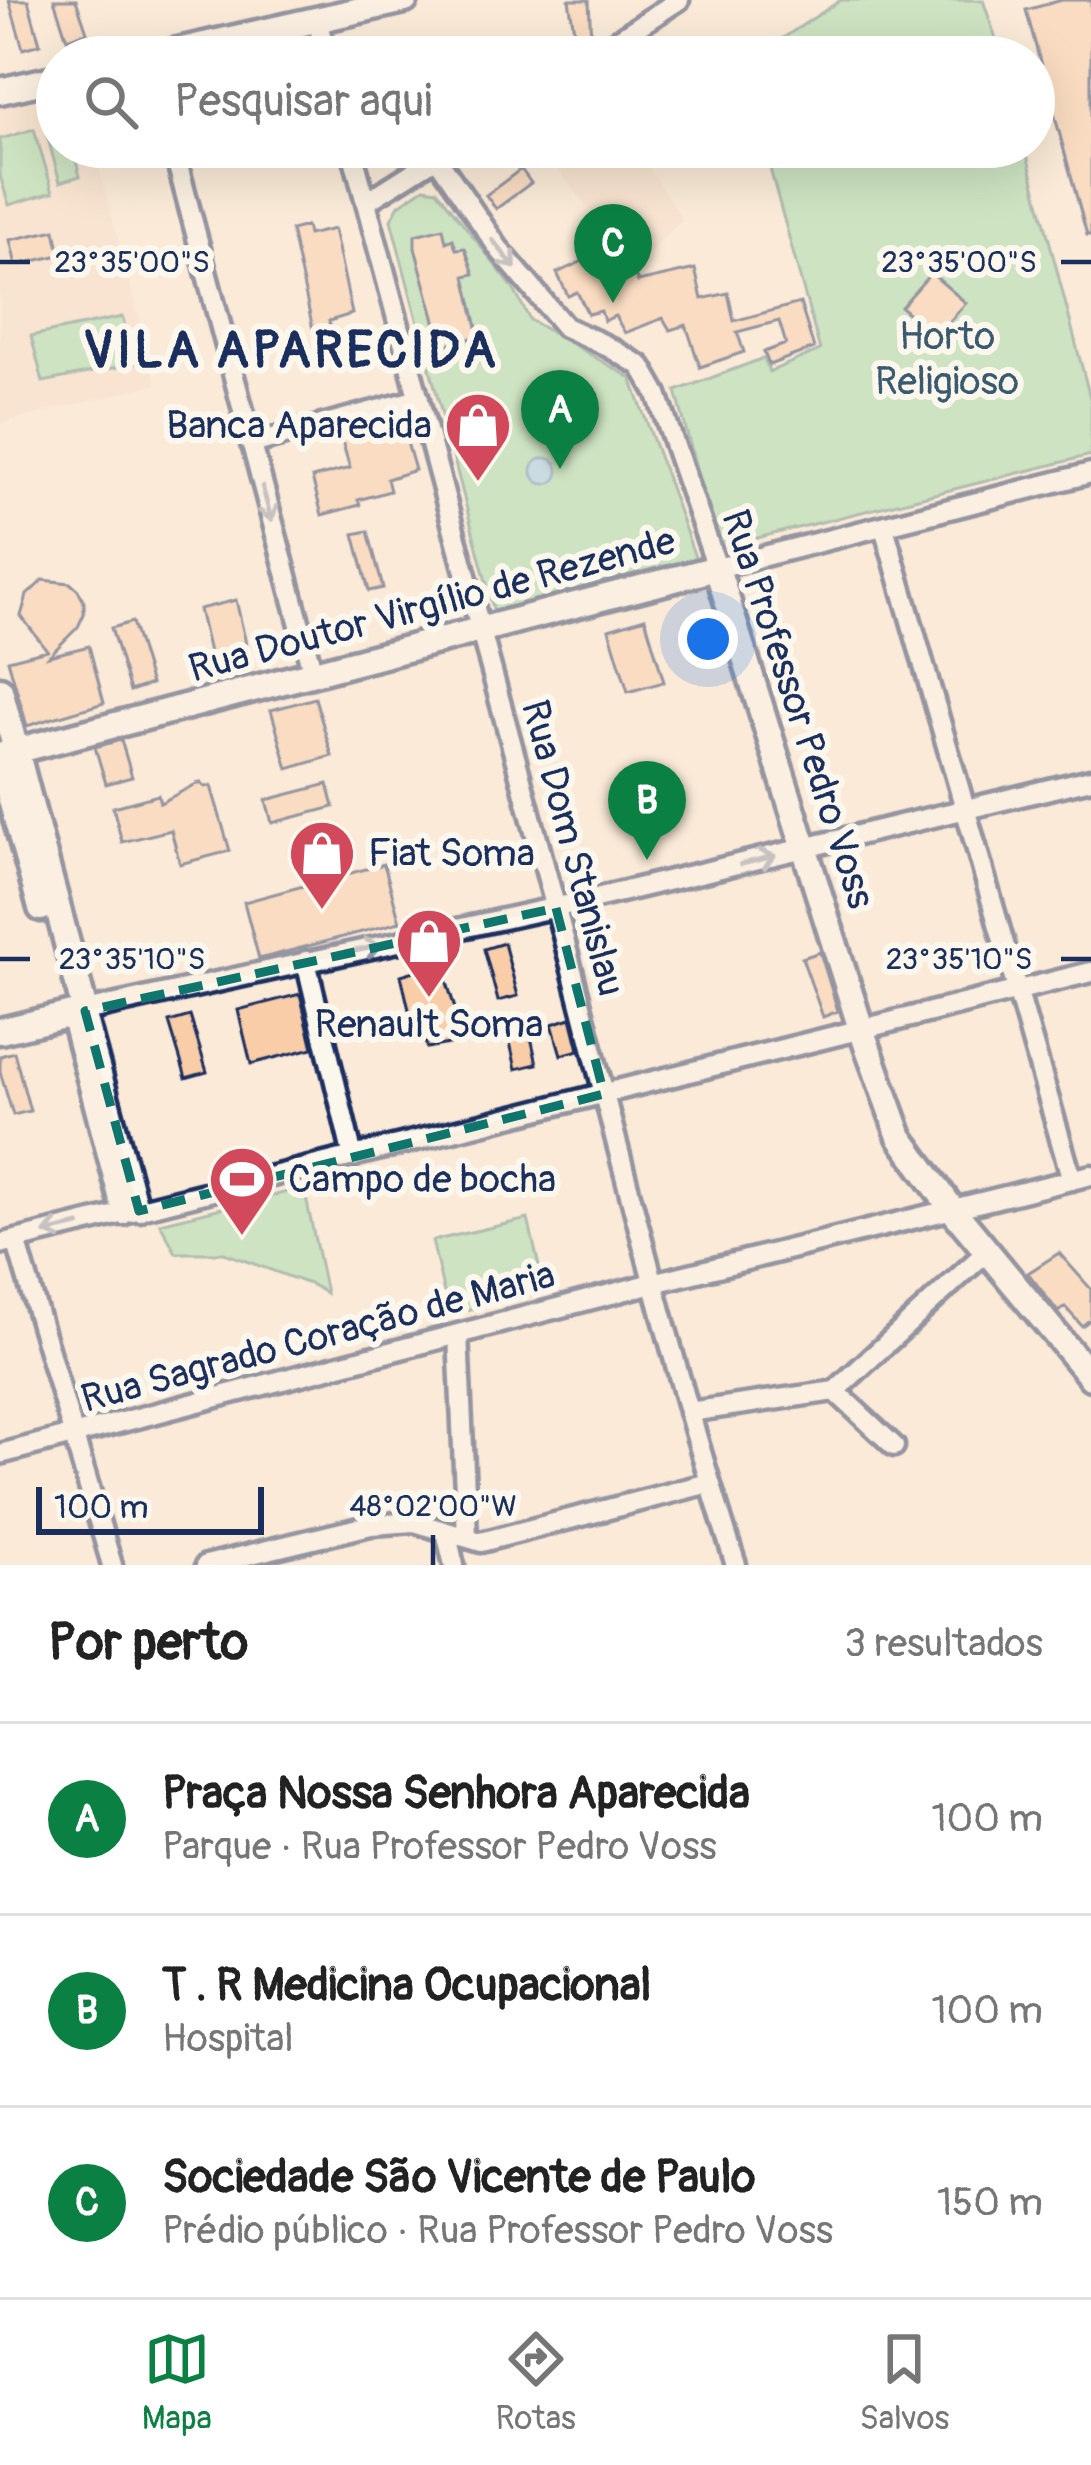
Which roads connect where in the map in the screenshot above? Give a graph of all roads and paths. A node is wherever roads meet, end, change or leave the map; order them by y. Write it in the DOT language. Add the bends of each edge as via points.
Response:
graph roads {
  1 [pos="405,0"];
  2 [pos="679,0"];
  3 [pos="317,20"];
  4 [pos="245,36"];
  5 [pos="321,36"];
  6 [pos="623,36"];
  7 [pos="36,83"];
  8 [pos="0,91"];
  9 [pos="179,168"];
  10 [pos="357,168"];
  11 [pos="420,168"];
  12 [pos="454,168"];
  13 [pos="366,202"];
  14 [pos="419,399"];
  15 [pos="251,444"];
  16 [pos="1091,473"];
  17 [pos="884,527"];
  18 [pos="716,568"];
  19 [pos="480,630"];
  20 [pos="313,674"];
  21 [pos="0,690"];
  22 [pos="6,755"];
  23 [pos="1091,779"];
  24 [pos="965,810"];
  25 [pos="804,849"];
  26 [pos="556,908"];
  27 [pos="306,961"];
  28 [pos="1091,971"];
  29 [pos="1017,990"];
  30 [pos="77,1013"];
  31 [pos="861,1029"];
  32 [pos="0,1031"];
  33 [pos="604,1094"];
  34 [pos="353,1157"];
  35 [pos="1082,1178"];
  36 [pos="952,1209"];
  37 [pos="131,1213"];
  38 [pos="8,1242"];
  39 [pos="987,1251"];
  40 [pos="653,1283"];
  41 [pos="458,1334"];
  42 [pos="1091,1376"];
  43 [pos="836,1391"];
  44 [pos="689,1412"];
  45 [pos="73,1436"];
  46 [pos="894,1446"];
  47 [pos="0,1454"];
  48 [pos="709,1483"];
  49 [pos="446,1532"];
  50 [pos="466,1537"];
  51 [pos="112,1565"];
  52 [pos="206,1565"];
  53 [pos="454,1565"];
  54 [pos="736,1565"];
  1 -- 3 [label="main road"];
  2 -- 6 [label="street"];
  3 -- 4 [label="main road"];
  3 -- 5 [label="street"];
  7 -- 8 [label="main road"];
  9 -- 15 [label="street"];
  10 -- 13 [label="street, Rua Dom Stanislau"];
  11 -- 13 [label="street"];
  12 -- 18 [label="street, Rua Professor Pedro Voss, one-way" via="499,249 565,326 641,366"];
  13 -- 14 [label="street, Rua Dom Stanislau"];
  14 -- 15 [label="street"];
  14 -- 19 [label="street, Rua Dom Stanislau"];
  15 -- 20 [label="street, one-way"];
  16 -- 17 [label="street, Rua Doutor Virgílio de Rezende"];
  17 -- 18 [label="street, Rua Doutor Virgílio de Rezende"];
  17 -- 24 [label="street"];
  18 -- 19 [label="main road, Rua Doutor Virgílio de Rezende"];
  18 -- 25 [label="main road, Rua Professor Pedro Voss"];
  19 -- 20 [label="main road, Rua Doutor Virgílio de Rezende"];
  19 -- 26 [label="street, Rua Dom Stanislau"];
  20 -- 22 [label="main road, Rua Doutor Virgílio de Rezende"];
  21 -- 22 [label="main road"];
  22 -- 30 [label="main road"];
  23 -- 24 [label="street"];
  24 -- 25 [label="street"];
  24 -- 29 [label="street"];
  26 -- 25 [label="street, one-way"];
  25 -- 31 [label="main road, Rua Professor Pedro Voss"];
  27 -- 26 [label="street, one-way"];
  26 -- 33 [label="street, Rua Dom Stanislau"];
  27 -- 30 [label="street"];
  27 -- 34 [label="street"];
  28 -- 29 [label="street"];
  29 -- 31 [label="street"];
  29 -- 35 [label="street"];
  30 -- 32 [label="main road"];
  30 -- 37 [label="street"];
  31 -- 33 [label="street"];
  31 -- 36 [label="main road, Rua Professor Pedro Voss" via="900,1137"];
  33 -- 34 [label="street"];
  33 -- 40 [label="street, Rua Dom Stanislau"];
  34 -- 37 [label="street"];
  35 -- 36 [label="street, Rua Sagrado Coração de Maria"];
  36 -- 39 [label="main road, Rua Professor Pedro Voss"];
  36 -- 40 [label="street, Rua Sagrado Coração de Maria"];
  37 -- 38 [label="street, one-way"];
  38 -- 45 [label="street"];
  39 -- 42 [label="main road, Rua Professor Pedro Voss"];
  39 -- 43 [label="street"];
  40 -- 41 [label="street, Rua Sagrado Coração de Maria"];
  40 -- 44 [label="street, Rua Dom Stanislau"];
  41 -- 45 [label="street, Rua Sagrado Coração de Maria"];
  41 -- 50 [label="street"];
  43 -- 44 [label="street"];
  43 -- 46 [label="street"];
  44 -- 48 [label="street, Rua Dom Stanislau"];
  45 -- 47 [label="street, Rua Sagrado Coração de Maria"];
  45 -- 51 [label="street"];
  48 -- 50 [label="street" via="481,1542"];
  48 -- 54 [label="street, Rua Dom Stanislau"];
  49 -- 50 [label="street"];
  49 -- 52 [label="street" via="414,1522 371,1525"];
  49 -- 53 [label="street"];
}
